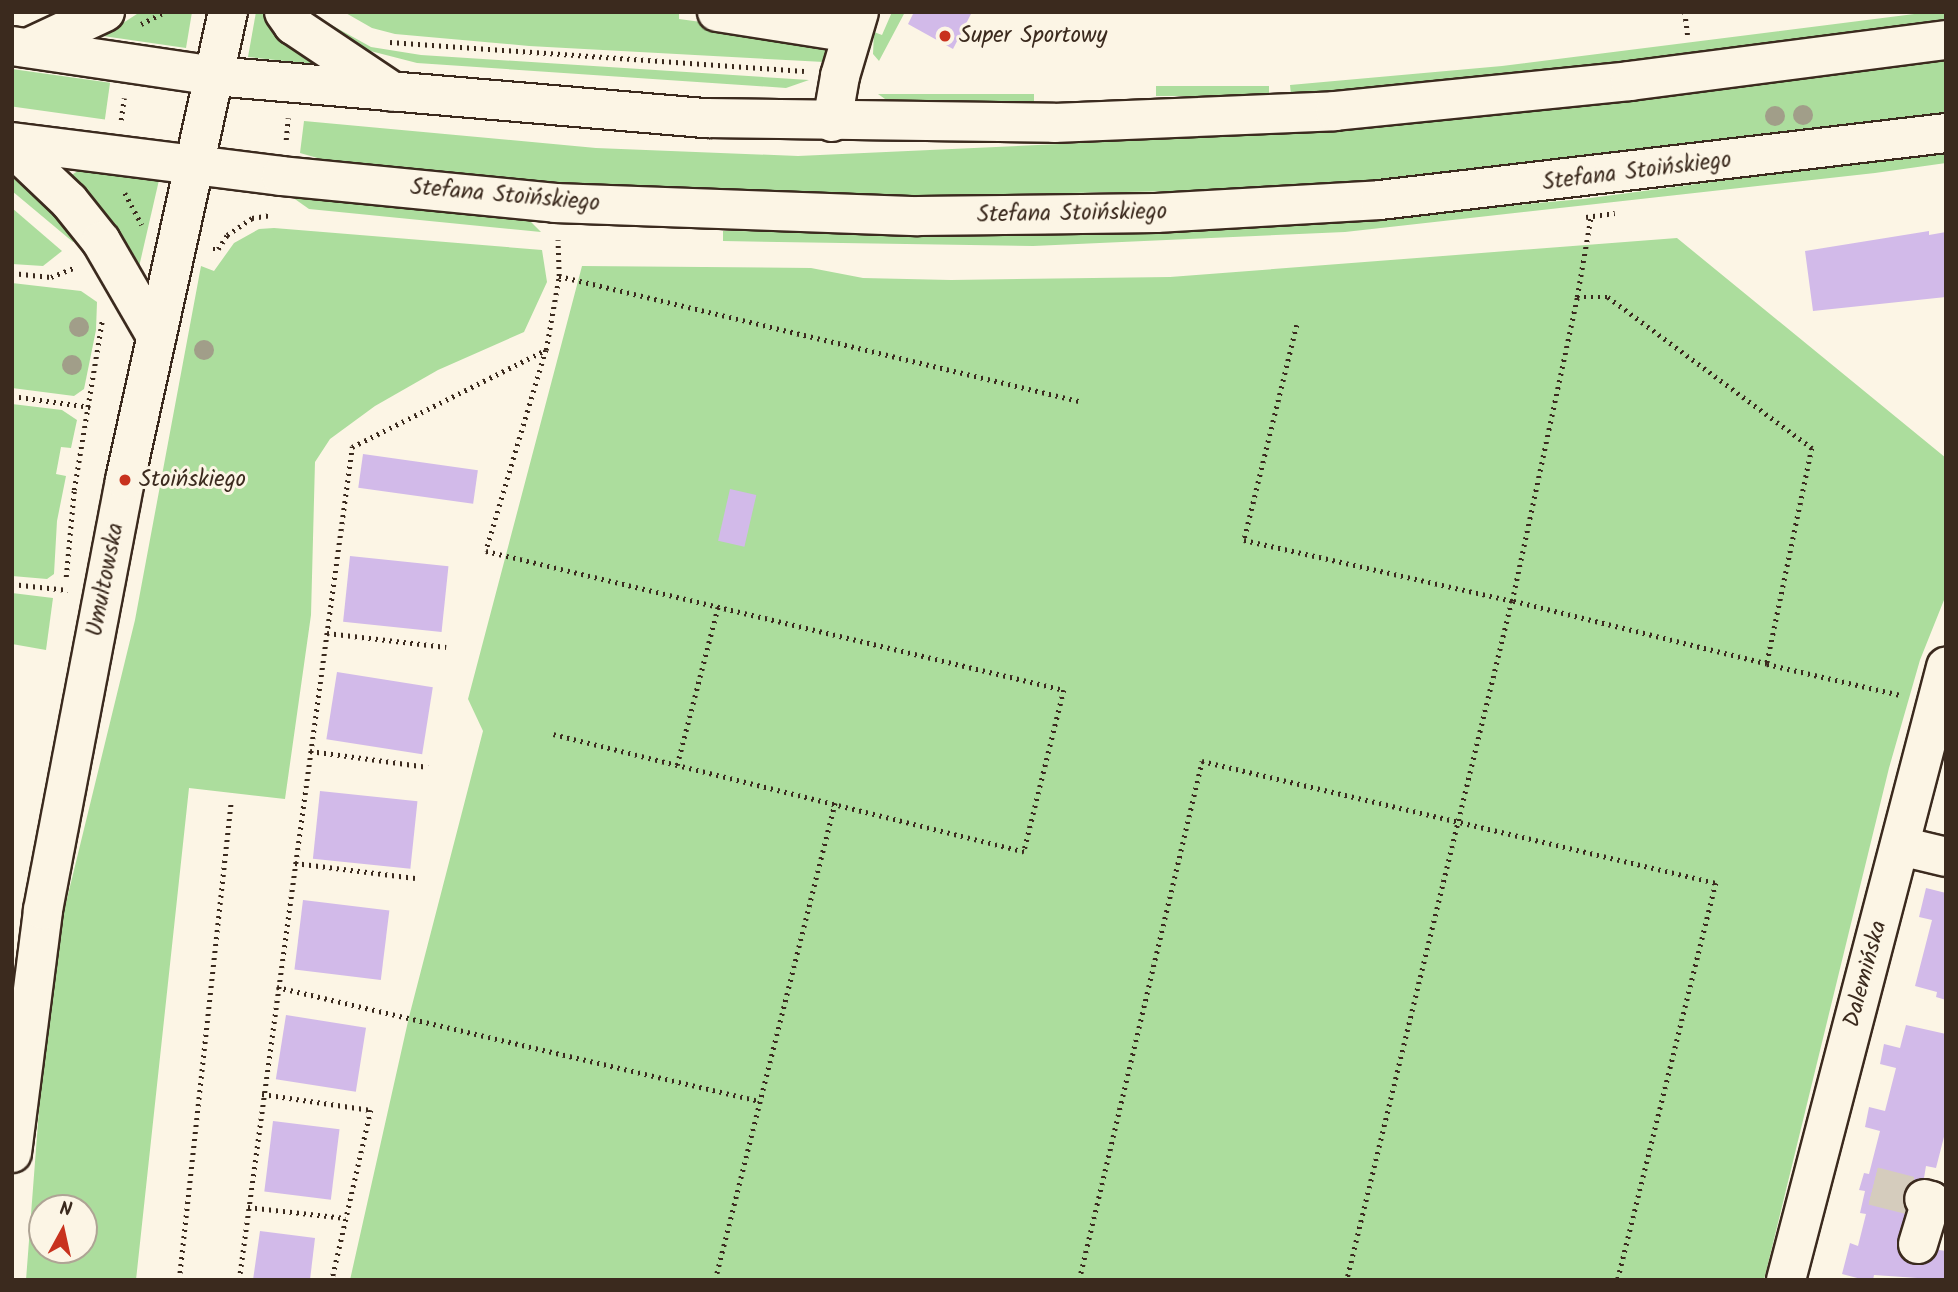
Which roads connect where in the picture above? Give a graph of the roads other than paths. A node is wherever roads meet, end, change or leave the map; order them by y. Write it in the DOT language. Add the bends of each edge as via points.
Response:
graph roads {
  1 [pos="228,12"];
  2 [pos="285,12"];
  3 [pos="717,12"];
  4 [pos="122,18"];
  5 [pos="855,23"];
  6 [pos="1946,40"];
  7 [pos="20,47"];
  8 [pos="214,76"];
  9 [pos="394,94"];
  10 [pos="832,122"];
  11 [pos="1946,133"];
  12 [pos="12,145"];
  13 [pos="195,166"];
  14 [pos="156,336"];
  15 [pos="1946,667"];
  16 [pos="1900,846"];
  17 [pos="1946,857"];
  18 [pos="12,1153"];
  19 [pos="1924,1199"];
  20 [pos="1918,1244"];
  21 [pos="1786,1280"];
  1 -- 8 [label="street, Umultowska"];
  2 -- 9 [label="street" via="293,25"];
  3 -- 5 [label="street"];
  4 -- 7 [label="street"];
  5 -- 10 [label="street"];
  6 -- 10 [label="street" via="1617,82 1335,111 1101,122"];
  7 -- 8 [label="street"];
  8 -- 9 [label="street"];
  8 -- 13 [label="street, Umultowska"];
  9 -- 10 [label="street"];
  11 -- 13 [label="street, Stefana Stoińskiego" via="1534,184 1234,210 918,216 555,203"];
  12 -- 13 [label="street, Stefana Stoińskiego"];
  12 -- 14 [label="street" via="101,241"];
  13 -- 14 [label="street, Umultowska"];
  14 -- 18 [label="street, Umultowska" via="43,910"];
  15 -- 16 [label="street, Dalemińska"];
  16 -- 17 [label="street"];
  16 -- 21 [label="street, Dalemińska"];
  19 -- 20 [label="street" via="1931,1200"];
}
